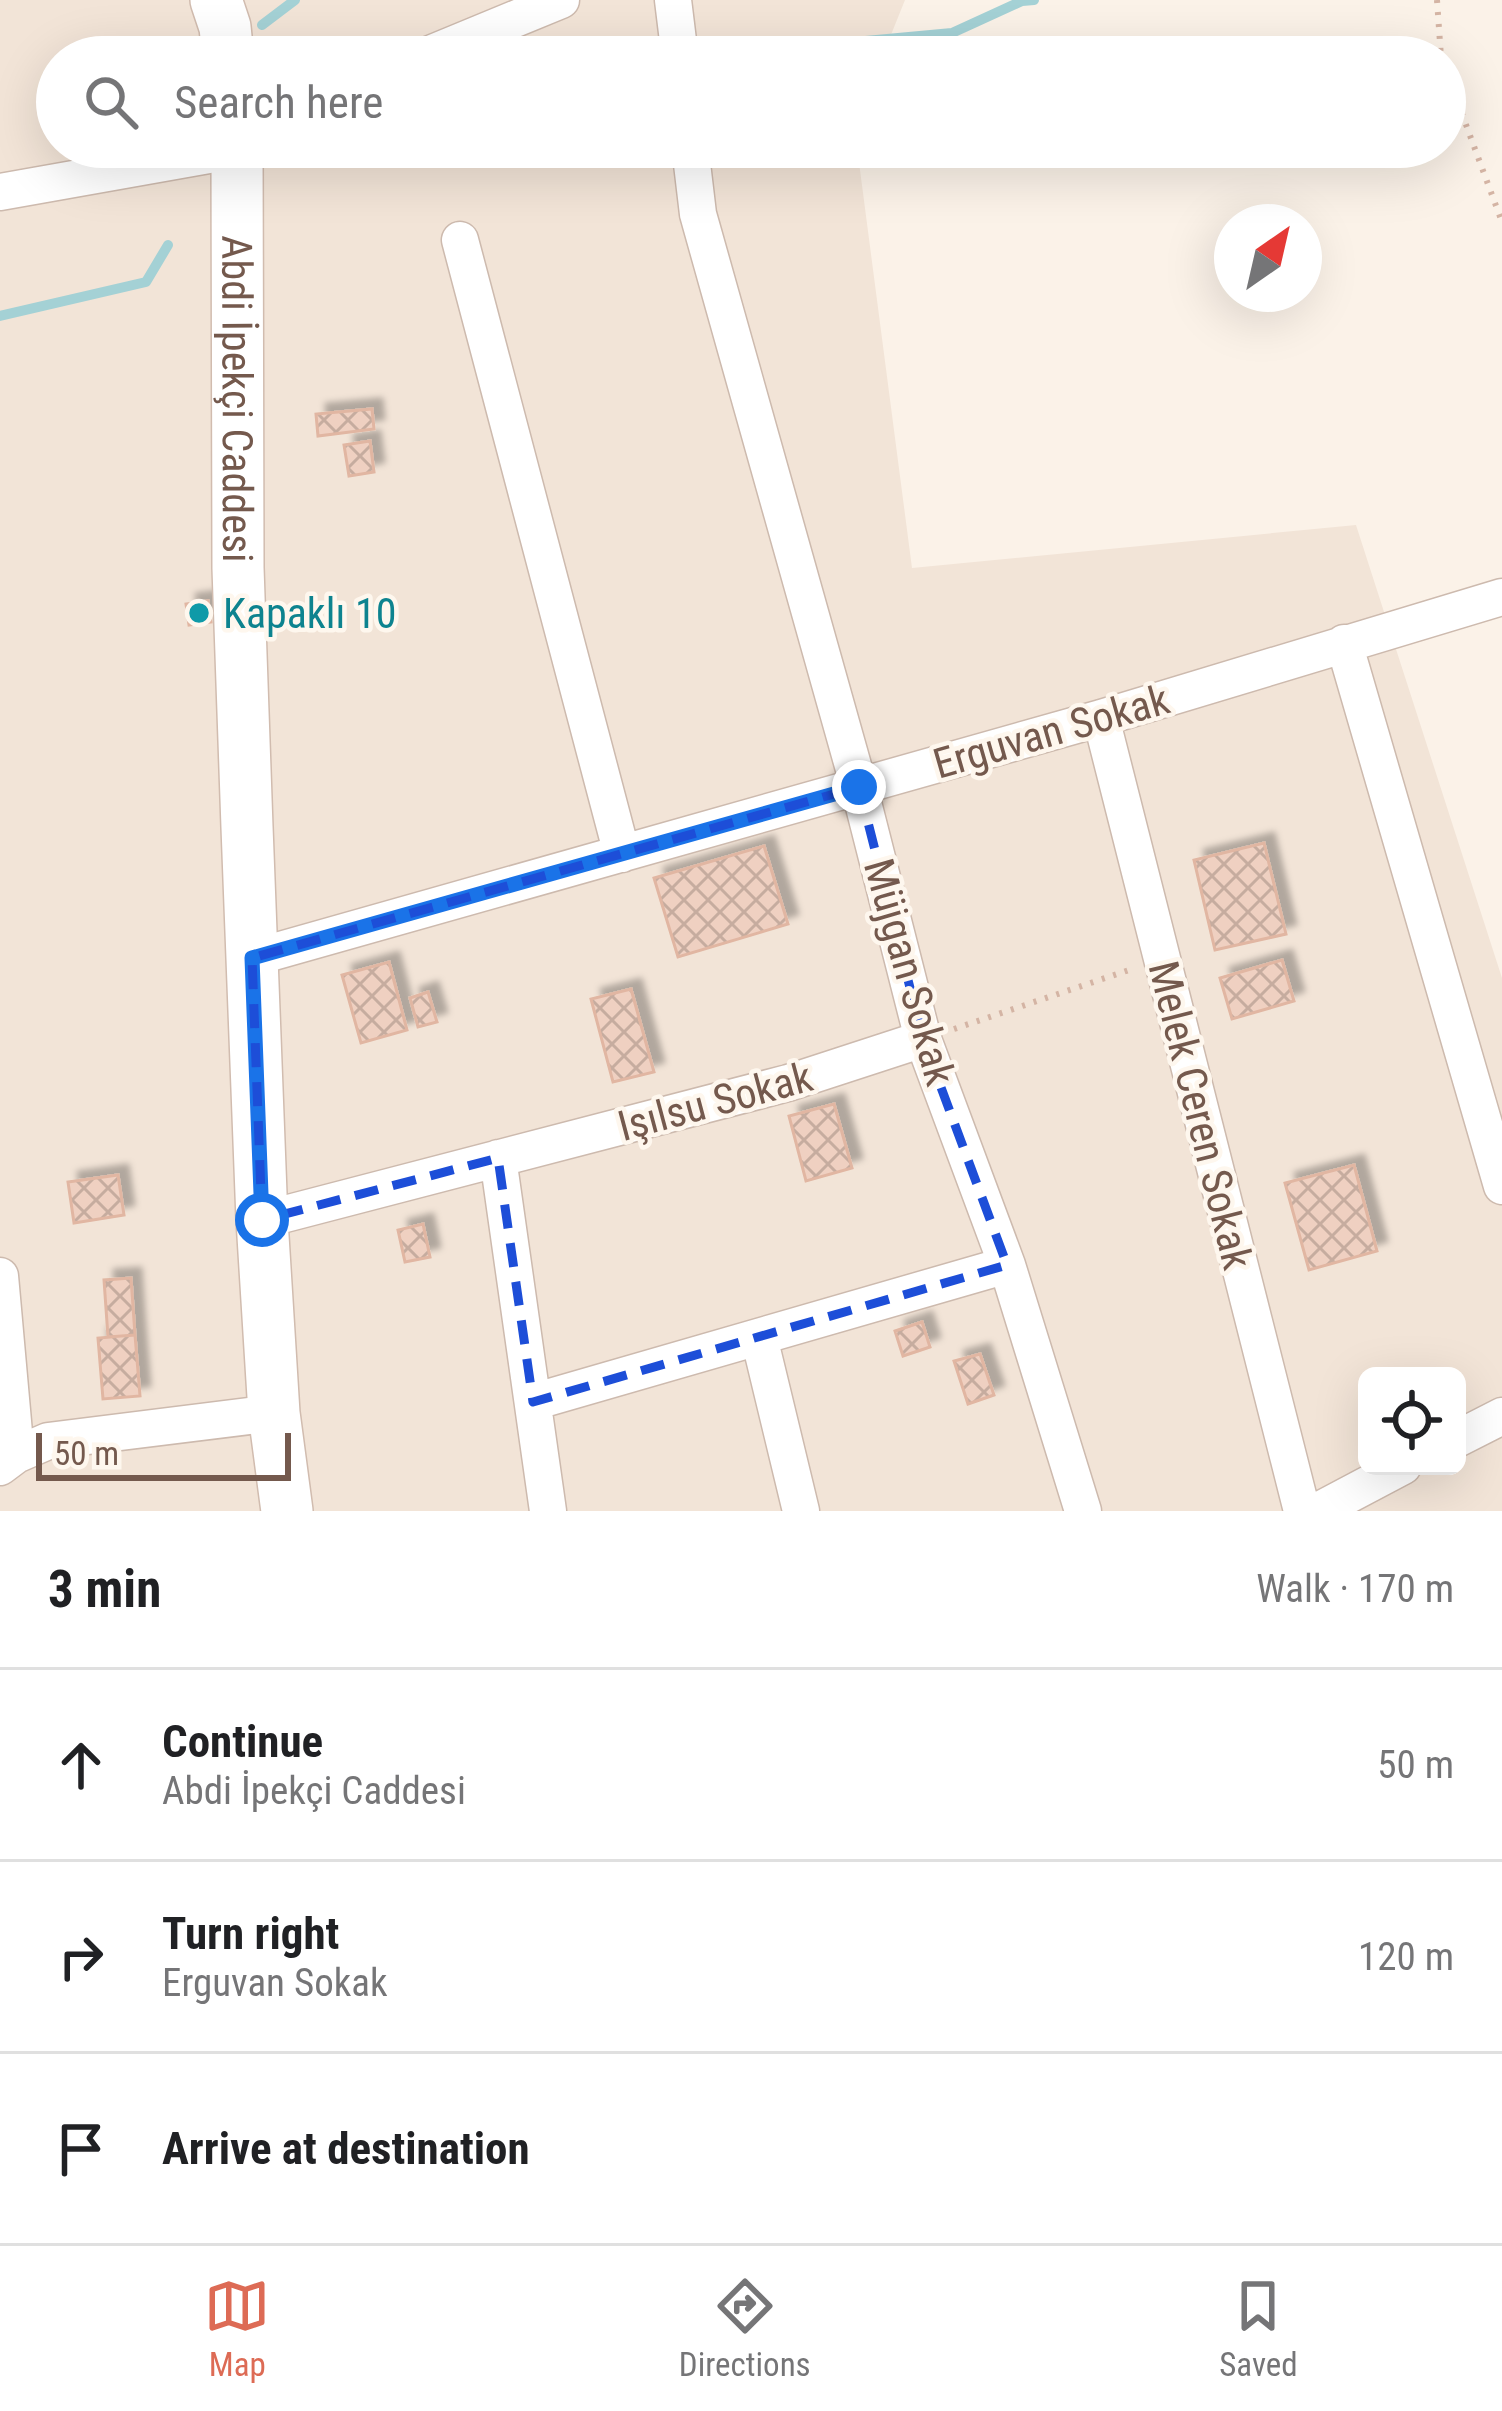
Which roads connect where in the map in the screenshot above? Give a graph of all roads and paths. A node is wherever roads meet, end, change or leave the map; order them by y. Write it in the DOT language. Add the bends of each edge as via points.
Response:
graph roads {
  1 [pos="216,0"];
  2 [pos="561,0"];
  3 [pos="673,0"];
  4 [pos="1437,0"];
  5 [pos="226,36"];
  6 [pos="474,36"];
  7 [pos="677,36"];
  8 [pos="1440,36"];
  9 [pos="1466,125"];
  10 [pos="151,168"];
  11 [pos="246,168"];
  12 [pos="693,168"];
  13 [pos="0,192"];
  14 [pos="1502,222"];
  15 [pos="460,240"];
  16 [pos="1502,597"];
  17 [pos="1344,643"];
  18 [pos="1101,718"];
  19 [pos="859,787"];
  20 [pos="622,854"];
  21 [pos="252,958"];
  22 [pos="1161,959"];
  23 [pos="923,1039"];
  24 [pos="498,1159"];
  25 [pos="1502,1186"];
  26 [pos="262,1220"];
  27 [pos="1007,1265"];
  28 [pos="0,1276"];
  29 [pos="759,1337"];
  30 [pos="532,1402"];
  31 [pos="274,1413"];
  32 [pos="1502,1416"];
  33 [pos="1466,1434"];
  34 [pos="8,1461"];
  35 [pos="1386,1475"];
  36 [pos="287,1511"];
  37 [pos="548,1511"];
  38 [pos="801,1511"];
  39 [pos="1083,1511"];
  40 [pos="1302,1511"];
  41 [pos="1318,1511"];
  1 -- 5 [label="street"];
  2 -- 6 [label="street"];
  3 -- 7 [label="street"];
  4 -- 8 [label="path"];
  9 -- 14 [label="path"];
  10 -- 13 [label="street"];
  11 -- 21 [label="street, Abdi İpekçi Caddesi" via="238,568"];
  12 -- 19 [label="street, Müjgan Sokak" via="698,214"];
  15 -- 20 [label="street"];
  16 -- 17 [label="street, Erguvan Sokak"];
  17 -- 18 [label="street, Erguvan Sokak"];
  17 -- 25 [label="street"];
  18 -- 19 [label="street, Erguvan Sokak"];
  18 -- 22 [label="street, Melek Ceren Sokak"];
  19 -- 20 [label="street, Erguvan Sokak"];
  19 -- 23 [label="street, Müjgan Sokak"];
  20 -- 21 [label="street, Erguvan Sokak"];
  21 -- 26 [label="street, Abdi İpekçi Caddesi"];
  22 -- 23 [label="path"];
  22 -- 40 [label="street, Melek Ceren Sokak"];
  23 -- 24 [label="street, Işılsu Sokak"];
  23 -- 27 [label="street, Müjgan Sokak"];
  24 -- 26 [label="street, Işılsu Sokak"];
  24 -- 30 [label="street"];
  26 -- 31 [label="street, Abdi İpekçi Caddesi"];
  27 -- 29 [label="street"];
  27 -- 39 [label="street, Müjgan Sokak"];
  28 -- 34 [label="street"];
  29 -- 30 [label="street"];
  29 -- 38 [label="street"];
  30 -- 37 [label="street"];
  31 -- 34 [label="street" via="48,1441"];
  31 -- 36 [label="street, Abdi İpekçi Caddesi"];
  32 -- 33 [label="street"];
  35 -- 41 [label="street"];
}
